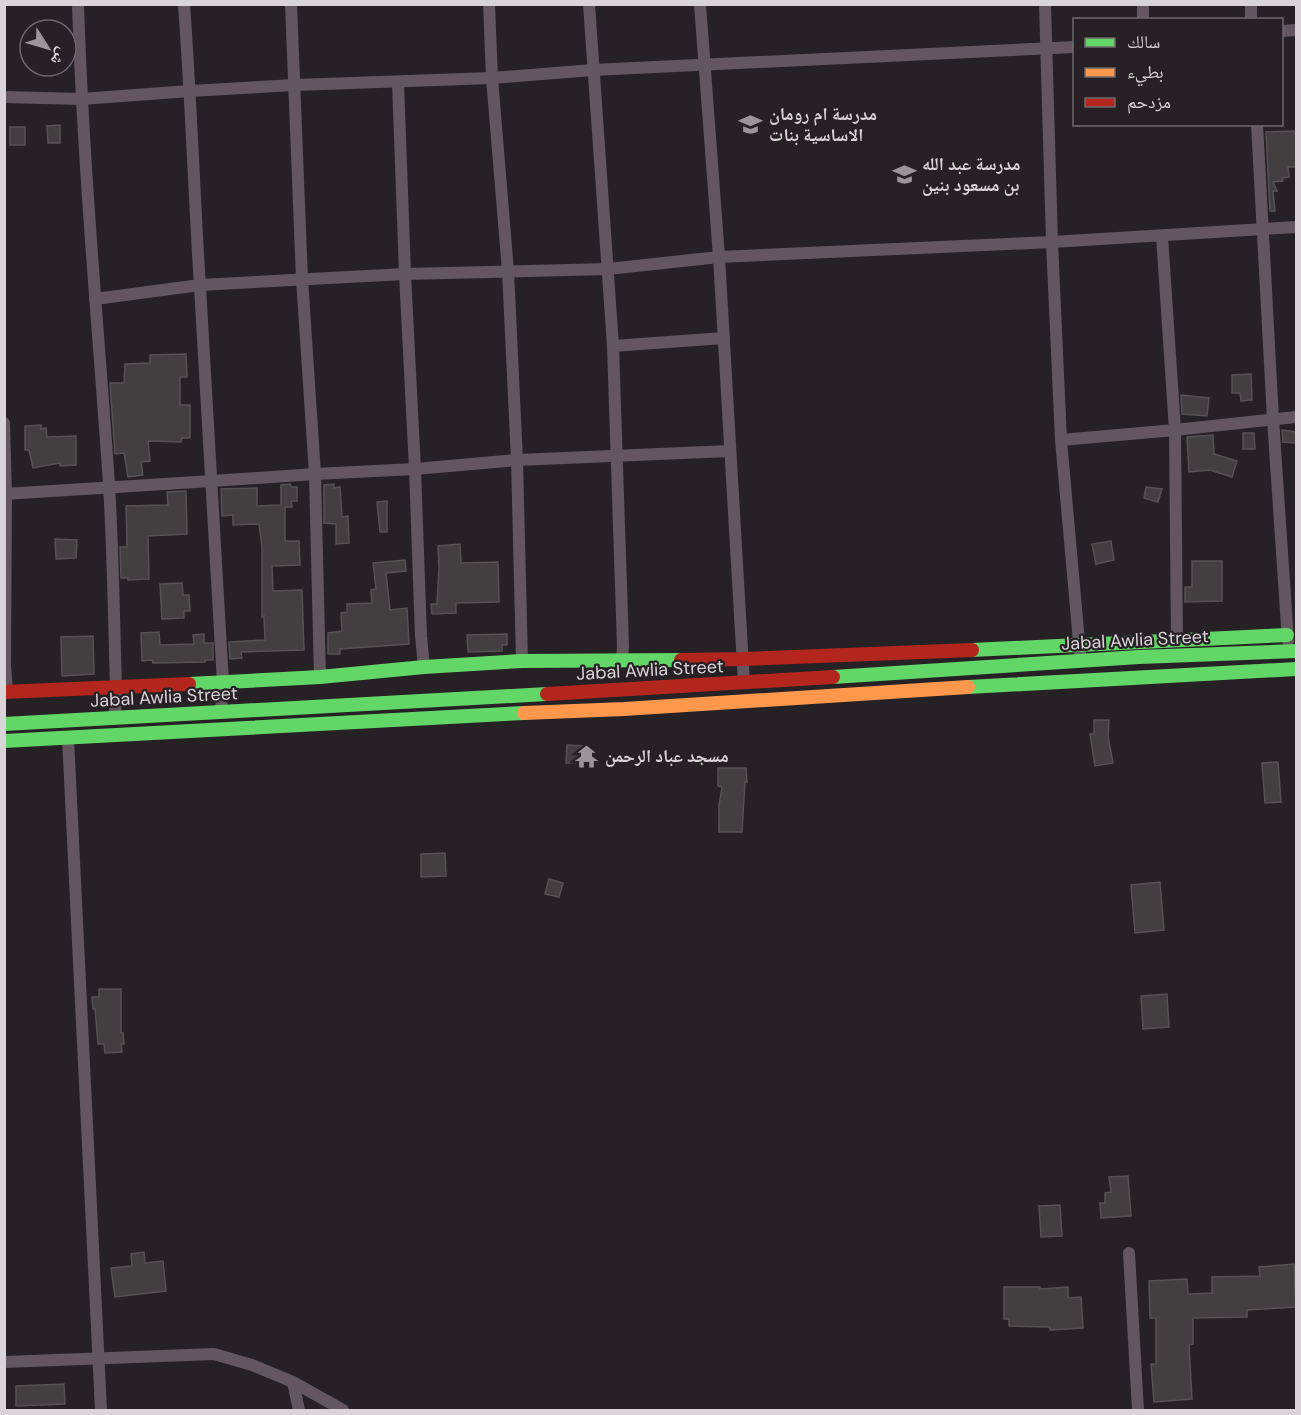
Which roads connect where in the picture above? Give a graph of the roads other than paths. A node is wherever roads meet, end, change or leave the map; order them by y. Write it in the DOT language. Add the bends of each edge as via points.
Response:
graph roads {
  1 [pos="78,4"];
  2 [pos="184,4"];
  3 [pos="291,4"];
  4 [pos="489,4"];
  5 [pos="589,4"];
  6 [pos="700,4"];
  7 [pos="1045,4"];
  8 [pos="1073,47"];
  9 [pos="1046,48"];
  10 [pos="705,65"];
  11 [pos="593,70"];
  12 [pos="492,78"];
  13 [pos="398,82"];
  14 [pos="295,86"];
  15 [pos="190,91"];
  16 [pos="4,97"];
  17 [pos="81,99"];
  18 [pos="1257,126"];
  19 [pos="1296,227"];
  20 [pos="1262,229"];
  21 [pos="1162,236"];
  22 [pos="1052,242"];
  23 [pos="719,258"];
  24 [pos="608,269"];
  25 [pos="508,271"];
  26 [pos="405,274"];
  27 [pos="302,279"];
  28 [pos="200,285"];
  29 [pos="95,299"];
  30 [pos="724,338"];
  31 [pos="613,346"];
  32 [pos="1296,417"];
  33 [pos="1273,419"];
  34 [pos="4,423"];
  35 [pos="1175,430"];
  36 [pos="1061,440"];
  37 [pos="730,451"];
  38 [pos="618,457"];
  39 [pos="517,460"];
  40 [pos="415,469"];
  41 [pos="315,474"];
  42 [pos="212,482"];
  43 [pos="109,487"];
  44 [pos="5,494"];
  45 [pos="1287,635"];
  46 [pos="1177,641"];
  47 [pos="1079,645"];
  48 [pos="1293,651"];
  49 [pos="744,659"];
  50 [pos="622,660"];
  51 [pos="522,661"];
  52 [pos="1081,661"];
  53 [pos="423,667"];
  54 [pos="1296,669"];
  55 [pos="321,677"];
  56 [pos="223,683"];
  57 [pos="744,683"];
  58 [pos="116,688"];
  59 [pos="6,692"];
  60 [pos="221,712"];
  61 [pos="115,718"];
  62 [pos="4,724"];
  63 [pos="68,738"];
  64 [pos="4,741"];
  65 [pos="1129,1253"];
  66 [pos="99,1358"];
  67 [pos="4,1362"];
  68 [pos="293,1382"];
  69 [pos="101,1410"];
  70 [pos="299,1410"];
  71 [pos="343,1410"];
  72 [pos="1138,1410"];
  1 -- 17 [label="street"];
  2 -- 15 [label="street"];
  3 -- 14 [label="street"];
  4 -- 12 [label="street"];
  5 -- 11 [label="street"];
  6 -- 10 [label="street"];
  7 -- 9 [label="street"];
  8 -- 9 [label="street"];
  9 -- 10 [label="street"];
  9 -- 22 [label="street"];
  10 -- 11 [label="street"];
  10 -- 23 [label="street"];
  11 -- 12 [label="street"];
  11 -- 24 [label="street"];
  12 -- 13 [label="street"];
  12 -- 25 [label="street"];
  13 -- 14 [label="street"];
  13 -- 26 [label="street"];
  14 -- 15 [label="street"];
  14 -- 27 [label="street"];
  15 -- 17 [label="street"];
  15 -- 28 [label="street"];
  16 -- 17 [label="street"];
  17 -- 29 [label="street"];
  18 -- 20 [label="street"];
  19 -- 20 [label="street"];
  20 -- 21 [label="street"];
  20 -- 33 [label="street"];
  21 -- 22 [label="street"];
  21 -- 35 [label="street"];
  22 -- 23 [label="street"];
  22 -- 36 [label="street"];
  23 -- 24 [label="street"];
  23 -- 30 [label="street"];
  24 -- 25 [label="street"];
  24 -- 31 [label="street"];
  25 -- 26 [label="street"];
  25 -- 39 [label="street"];
  26 -- 27 [label="street"];
  26 -- 40 [label="street"];
  27 -- 28 [label="street"];
  27 -- 41 [label="street"];
  28 -- 29 [label="street"];
  28 -- 42 [label="street"];
  29 -- 43 [label="street"];
  30 -- 31 [label="street"];
  30 -- 37 [label="street"];
  31 -- 38 [label="street"];
  32 -- 33 [label="street"];
  33 -- 35 [label="street"];
  33 -- 45 [label="street"];
  34 -- 44 [label="street"];
  35 -- 36 [label="street"];
  35 -- 46 [label="street"];
  36 -- 47 [label="street"];
  37 -- 38 [label="street"];
  37 -- 49 [label="street"];
  38 -- 39 [label="street"];
  38 -- 50 [label="street"];
  39 -- 40 [label="street"];
  39 -- 51 [label="street"];
  40 -- 41 [label="street"];
  40 -- 53 [label="street"];
  41 -- 42 [label="street"];
  41 -- 55 [label="street"];
  42 -- 43 [label="street"];
  42 -- 56 [label="street"];
  43 -- 44 [label="street"];
  43 -- 58 [label="street"];
  44 -- 59 [label="street"];
  45 -- 46 [label="main road"];
  45 -- 48 [label="street"];
  46 -- 47 [label="main road"];
  47 -- 49 [label="main road"];
  47 -- 52 [label="street"];
  48 -- 52 [label="main road, Jabal Awlia Street"];
  49 -- 50 [label="main road"];
  49 -- 57 [label="street"];
  50 -- 51 [label="main road"];
  51 -- 53 [label="main road"];
  52 -- 57 [label="main road, Jabal Awlia Street"];
  53 -- 55 [label="main road"];
  54 -- 63 [label="main road, Jabal Awlia Street"];
  55 -- 56 [label="main road"];
  56 -- 58 [label="main road"];
  56 -- 60 [label="street"];
  57 -- 60 [label="main road, Jabal Awlia Street"];
  58 -- 59 [label="main road"];
  58 -- 61 [label="street"];
  60 -- 61 [label="main road, Jabal Awlia Street"];
  61 -- 62 [label="main road, Jabal Awlia Street"];
  63 -- 64 [label="main road, Jabal Awlia Street"];
  63 -- 66 [label="street"];
  65 -- 72 [label="street"];
  66 -- 67 [label="street"];
  66 -- 68 [label="street" via="214,1354"];
  66 -- 69 [label="street"];
  68 -- 70 [label="street"];
  68 -- 71 [label="street"];
}
